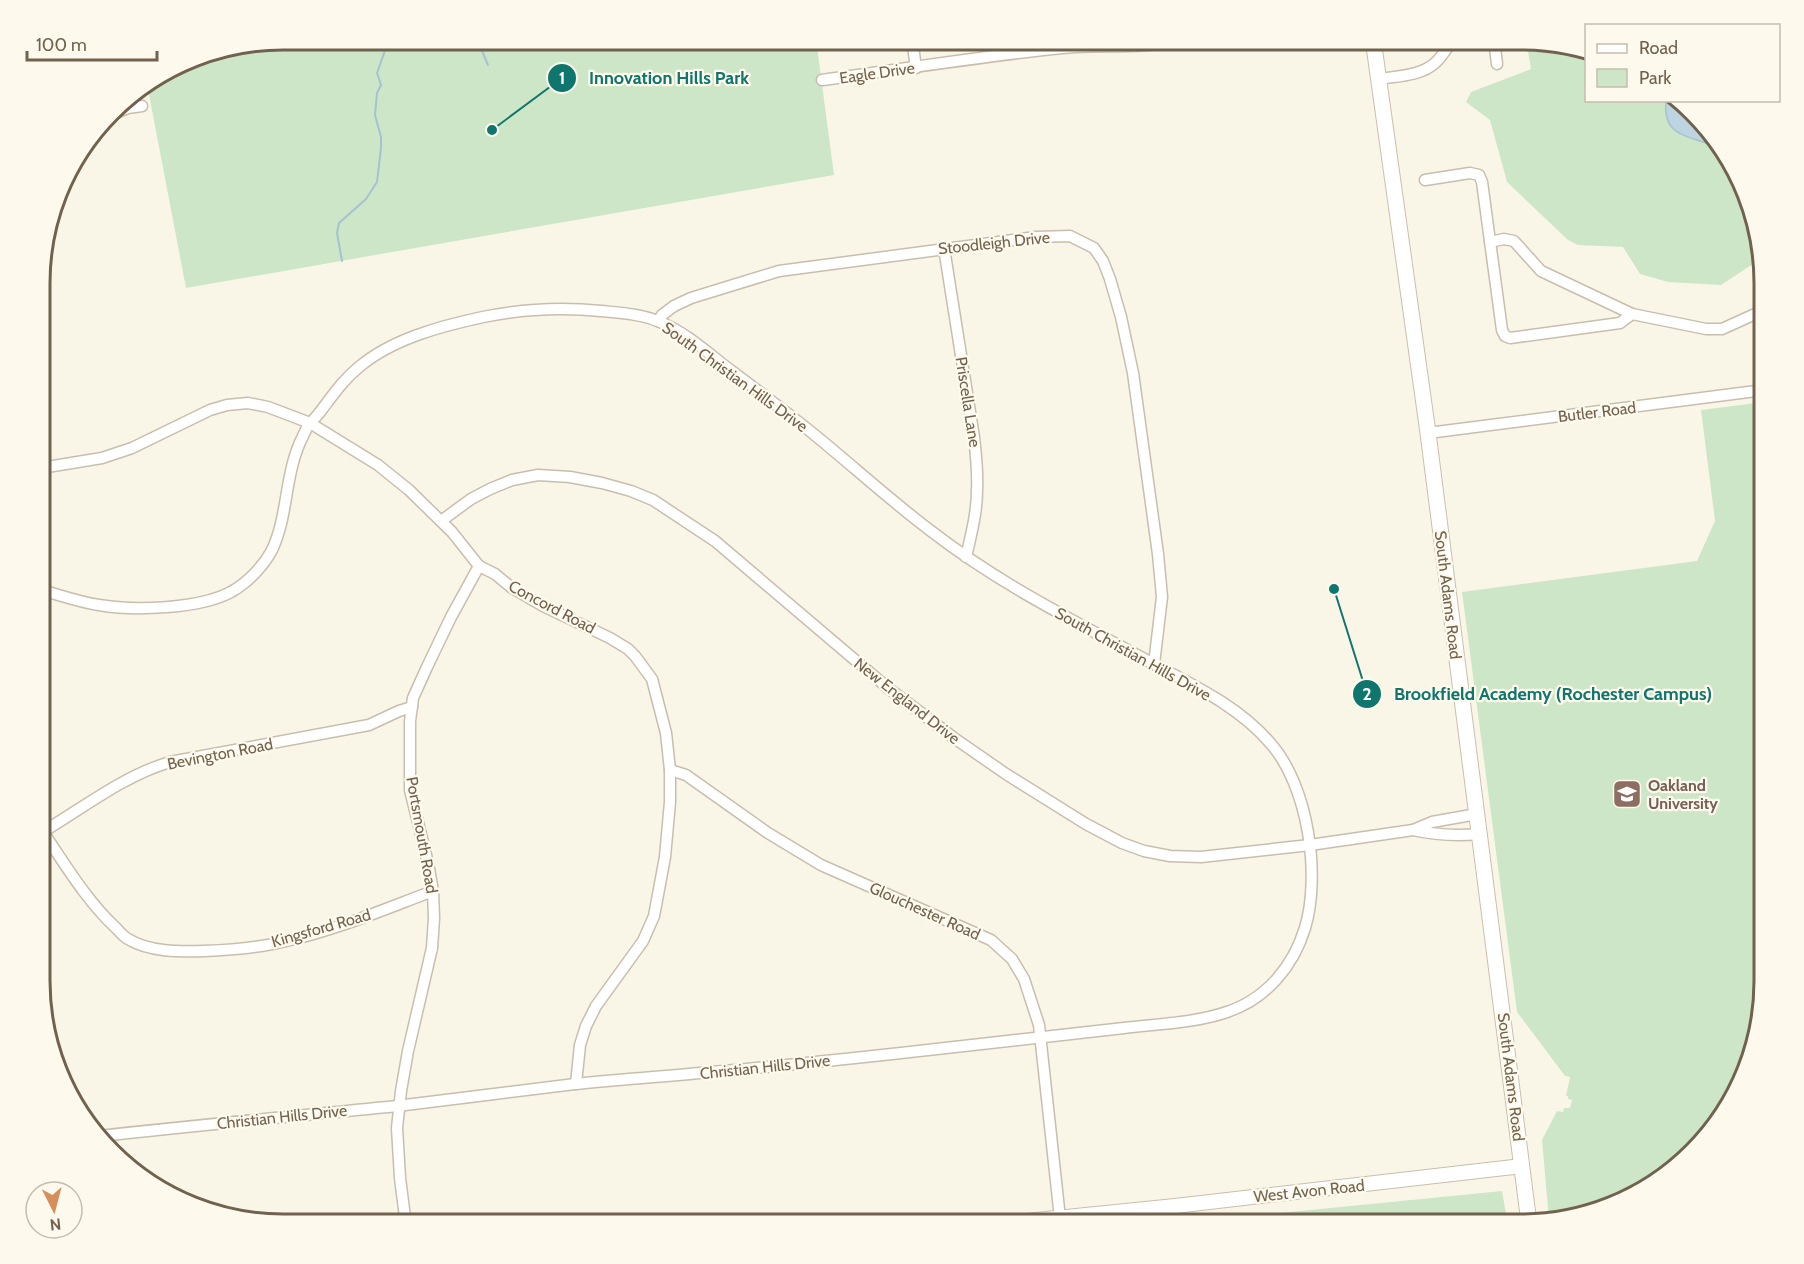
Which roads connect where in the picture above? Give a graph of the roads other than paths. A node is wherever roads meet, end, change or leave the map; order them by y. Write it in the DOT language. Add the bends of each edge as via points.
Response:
graph roads {
  1 [pos="914,50"];
  2 [pos="1041,50"];
  3 [pos="1375,50"];
  4 [pos="1445,50"];
  5 [pos="1495,50"];
  6 [pos="1497,64"];
  7 [pos="916,68"];
  8 [pos="1379,79"];
  9 [pos="822,80"];
  10 [pos="142,106"];
  11 [pos="128,108"];
  12 [pos="1425,180"];
  13 [pos="1490,242"];
  14 [pos="944,248"];
  15 [pos="1632,314"];
  16 [pos="1754,315"];
  17 [pos="658,321"];
  18 [pos="1754,391"];
  19 [pos="310,423"];
  20 [pos="1428,433"];
  21 [pos="50,467"];
  22 [pos="441,521"];
  23 [pos="966,557"];
  24 [pos="479,566"];
  25 [pos="50,592"];
  26 [pos="1154,664"];
  27 [pos="412,707"];
  28 [pos="670,770"];
  29 [pos="1477,814"];
  30 [pos="50,828"];
  31 [pos="1413,830"];
  32 [pos="1479,834"];
  33 [pos="50,844"];
  34 [pos="1310,845"];
  35 [pos="433,891"];
  36 [pos="1041,1037"];
  37 [pos="576,1084"];
  38 [pos="400,1105"];
  39 [pos="107,1135"];
  40 [pos="1522,1166"];
  41 [pos="405,1214"];
  42 [pos="1060,1214"];
  43 [pos="1099,1214"];
  44 [pos="1528,1214"];
  1 -- 7 [label="street"];
  2 -- 7 [label="street, Eagle Drive"];
  3 -- 8 [label="main road, South Adams Road"];
  4 -- 8 [label="street" via="1429,68"];
  5 -- 6 [label="street"];
  7 -- 9 [label="street, Eagle Drive"];
  8 -- 20 [label="main road, South Adams Road"];
  10 -- 11 [label="street"];
  12 -- 13 [label="street" via="1479,175"];
  13 -- 15 [label="street" via="1514,241 1541,272"];
  13 -- 15 [label="street" via="1505,336 1620,323"];
  14 -- 17 [label="street, Stoodleigh Drive" via="778,271 691,298 674,306"];
  14 -- 23 [label="street, Priscella Lane" via="977,465 974,519"];
  14 -- 26 [label="street, Stoodleigh Drive" via="1070,236 1094,248 1103,261 1133,373 1158,554 1162,597"];
  15 -- 16 [label="street" via="1706,329 1722,329"];
  17 -- 19 [label="street, South Christian Hills Drive" via="623,313 546,308 452,325 411,338 362,364 342,382"];
  17 -- 23 [label="street, South Christian Hills Drive" via="676,330 808,429"];
  18 -- 20 [label="street, Butler Road"];
  19 -- 21 [label="street, Concord Road" via="268,407 248,403 227,405 132,448 102,458"];
  19 -- 22 [label="street, Concord Road" via="378,465"];
  19 -- 25 [label="street, South Christian Hills Drive" via="290,469 274,547 262,566 225,596 186,605 118,607"];
  20 -- 29 [label="main road, South Adams Road"];
  22 -- 24 [label="street, Concord Road"];
  22 -- 34 [label="street, New England Drive" via="471,499 512,480 538,475 570,477 631,491 653,500 716,541 888,688 954,738 1113,838 1144,851 1170,856 1201,857"];
  23 -- 26 [label="street, South Christian Hills Drive" via="1014,588"];
  24 -- 27 [label="street, Portsmouth Road" via="427,667"];
  24 -- 28 [label="street, Concord Road" via="543,606 628,649 652,679 666,733"];
  26 -- 34 [label="street, South Christian Hills Drive" via="1236,712 1275,747 1300,800"];
  27 -- 30 [label="street, Bevington Road" via="369,725 151,768"];
  27 -- 35 [label="street, Portsmouth Road" via="410,790"];
  28 -- 36 [label="street, Glouchester Road" via="686,775 820,865 991,940 1012,959 1024,979"];
  28 -- 37 [label="street, Concord Road" via="668,830 654,916 643,941 586,1026"];
  29 -- 31 [label="street, New England Drive" via="1432,822"];
  29 -- 32 [label="main road, South Adams Road"];
  31 -- 32 [label="street, New England Drive" via="1434,835"];
  31 -- 34 [label="street, New England Drive"];
  32 -- 40 [label="main road, South Adams Road"];
  33 -- 35 [label="street, Kingsford Road" via="104,917 128,939 181,952 286,942"];
  34 -- 36 [label="street, Christian Hills Drive" via="1312,891 1308,921 1292,958 1270,987 1252,1000 1227,1012 1194,1019"];
  35 -- 38 [label="street, Portsmouth Road" via="432,948"];
  36 -- 37 [label="street, Christian Hills Drive"];
  36 -- 42 [label="street, Glouchester Road"];
  37 -- 38 [label="street, Christian Hills Drive"];
  38 -- 39 [label="street, Christian Hills Drive"];
  38 -- 41 [label="street, Portsmouth Road" via="397,1128"];
  40 -- 43 [label="street, West Avon Road"];
  40 -- 44 [label="main road, South Adams Road"];
}
